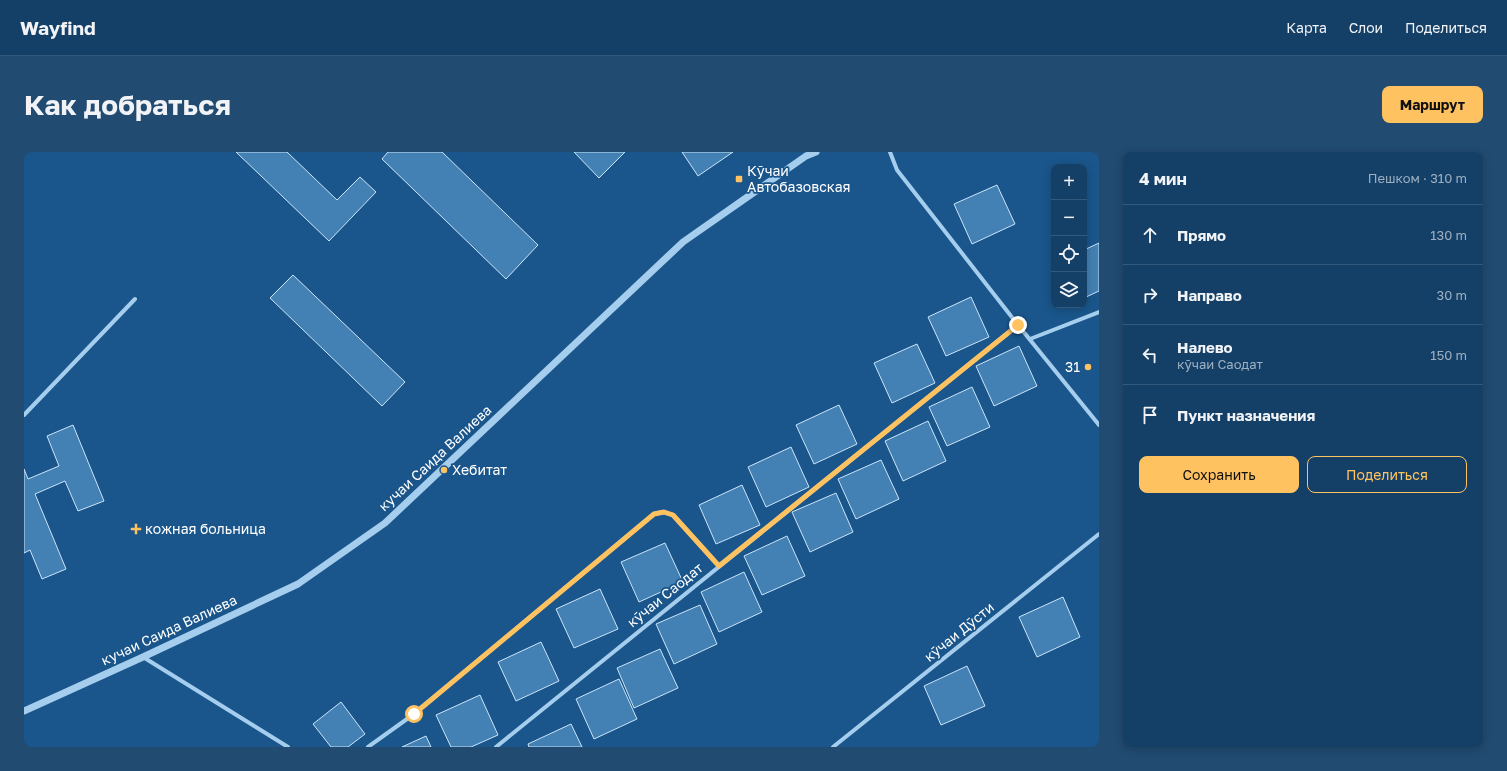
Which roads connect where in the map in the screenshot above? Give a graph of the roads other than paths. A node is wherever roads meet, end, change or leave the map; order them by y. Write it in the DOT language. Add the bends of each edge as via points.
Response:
graph roads {
  1 [pos="816,152"];
  2 [pos="890,152"];
  3 [pos="135,299"];
  4 [pos="1099,312"];
  5 [pos="1018,325"];
  6 [pos="1030,339"];
  7 [pos="24,415"];
  8 [pos="1099,425"];
  9 [pos="1099,534"];
  10 [pos="719,566"];
  11 [pos="143,657"];
  12 [pos="24,711"];
  13 [pos="288,747"];
  14 [pos="368,747"];
  15 [pos="496,747"];
  16 [pos="833,747"];
  1 -- 11 [label="street, кучаи Саида Валиева" via="806,156 683,242 385,524 298,584"];
  2 -- 5 [label="street" via="897,170"];
  3 -- 7 [label="street"];
  4 -- 6 [label="street"];
  5 -- 6 [label="street"];
  5 -- 10 [label="street, кӯчаи Саодат"];
  6 -- 8 [label="street"];
  9 -- 16 [label="street, кӯчаи Дӯсти"];
  10 -- 14 [label="street" via="673,515 664,512 654,514 414,714"];
  10 -- 15 [label="street, кӯчаи Саодат"];
  11 -- 12 [label="street, кучаи Саида Валиева"];
  11 -- 13 [label="street"];
}
